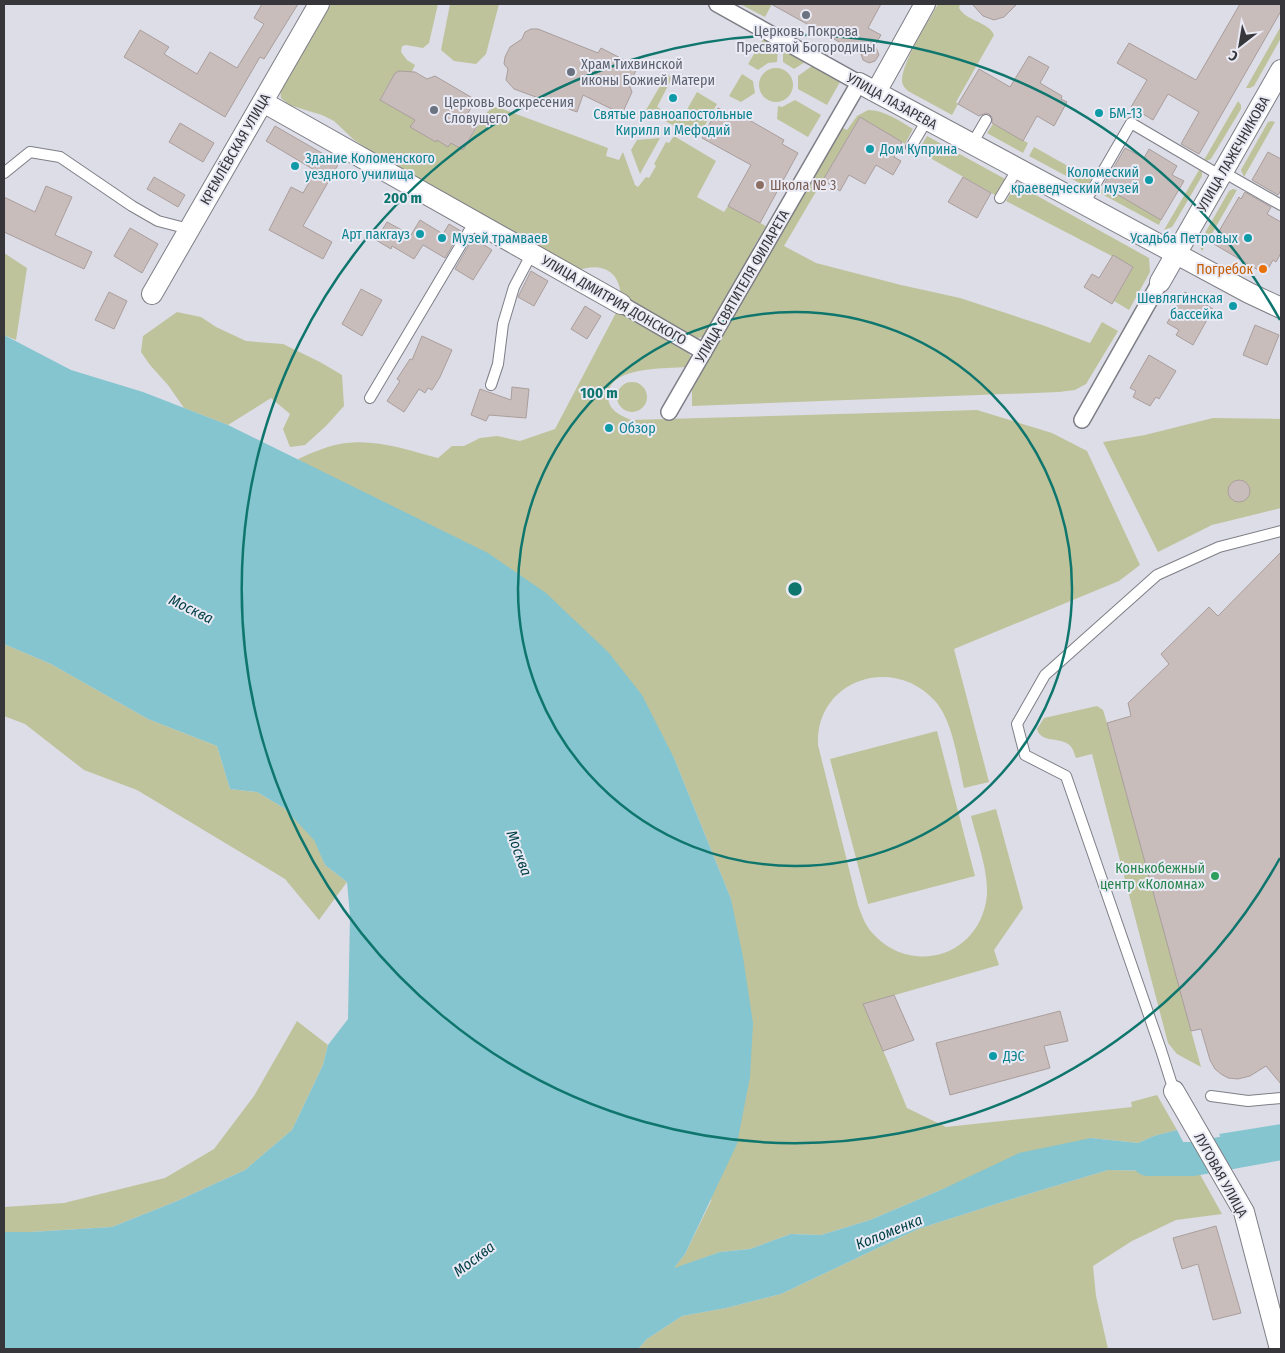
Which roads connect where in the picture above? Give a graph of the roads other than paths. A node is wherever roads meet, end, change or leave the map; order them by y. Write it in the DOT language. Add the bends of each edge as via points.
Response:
graph roads {
  1 [pos="319,4"];
  2 [pos="717,4"];
  3 [pos="924,4"];
  4 [pos="1281,70"];
  5 [pos="867,87"];
  6 [pos="263,102"];
  7 [pos="927,120"];
  8 [pos="986,120"];
  9 [pos="972,144"];
  10 [pos="911,147"];
  11 [pos="1018,168"];
  12 [pos="4,173"];
  13 [pos="1222,174"];
  14 [pos="1000,198"];
  15 [pos="1084,204"];
  16 [pos="1281,205"];
  17 [pos="476,222"];
  18 [pos="189,229"];
  19 [pos="532,253"];
  20 [pos="1176,253"];
  21 [pos="1160,282"];
  22 [pos="152,294"];
  23 [pos="621,304"];
  24 [pos="1281,308"];
  25 [pos="704,352"];
  26 [pos="491,385"];
  27 [pos="370,398"];
  28 [pos="669,412"];
  29 [pos="1082,420"];
  30 [pos="1281,531"];
  31 [pos="1174,1091"];
  32 [pos="1211,1096"];
  33 [pos="1281,1098"];
  34 [pos="1280,1349"];
  1 -- 6 [label="street, КРЕМЛЁВСКАЯ УЛИЦА"];
  2 -- 5 [label="street, УЛИЦА ЛАЗАРЕВА"];
  3 -- 5 [label="street, УЛИЦА СВЯТИТЕЛЯ ФИЛАРЕТА"];
  4 -- 13 [label="street, УЛИЦА ЛАЖЕЧНИКОВА"];
  5 -- 7 [label="street, УЛИЦА ЛАЗАРЕВА"];
  5 -- 25 [label="street, УЛИЦА СВЯТИТЕЛЯ ФИЛАРЕТА"];
  6 -- 17 [label="street, УЛИЦА ДМИТРИЯ ДОНСКОГО"];
  6 -- 18 [label="street, КРЕМЛЁВСКАЯ УЛИЦА"];
  7 -- 9 [label="street, УЛИЦА ЛАЗАРЕВА"];
  7 -- 10 [label="lane"];
  8 -- 9 [label="lane"];
  9 -- 11 [label="street, УЛИЦА ЛАЗАРЕВА"];
  11 -- 14 [label="lane"];
  11 -- 15 [label="street, УЛИЦА ЛАЗАРЕВА"];
  12 -- 18 [label="lane" via="30,152 60,157 158,221"];
  13 -- 15 [label="lane" via="1131,123"];
  13 -- 16 [label="lane"];
  13 -- 20 [label="street, УЛИЦА ЛАЖЕЧНИКОВА"];
  15 -- 20 [label="street, УЛИЦА ЛАЗАРЕВА"];
  17 -- 19 [label="street, УЛИЦА ДМИТРИЯ ДОНСКОГО"];
  17 -- 27 [label="lane"];
  18 -- 22 [label="street, КРЕМЛЁВСКАЯ УЛИЦА"];
  19 -- 23 [label="street, УЛИЦА ДМИТРИЯ ДОНСКОГО"];
  19 -- 26 [label="lane" via="514,288"];
  20 -- 21 [label="street, УЛИЦА ЛАЖЕЧНИКОВА"];
  20 -- 24 [label="street, УЛИЦА ЛАЗАРЕВА"];
  21 -- 29 [label="street, УЛИЦА ЛАЖЕЧНИКОВА"];
  23 -- 25 [label="street, УЛИЦА ДМИТРИЯ ДОНСКОГО"];
  25 -- 28 [label="street, УЛИЦА СВЯТИТЕЛЯ ФИЛАРЕТА"];
  30 -- 31 [label="lane" via="1219,546 1157,575 1045,675 1017,724 1025,755 1066,776"];
  31 -- 34 [label="street, ЛУГОВАЯ УЛИЦА" via="1244,1212"];
  32 -- 33 [label="lane" via="1248,1101"];
}
